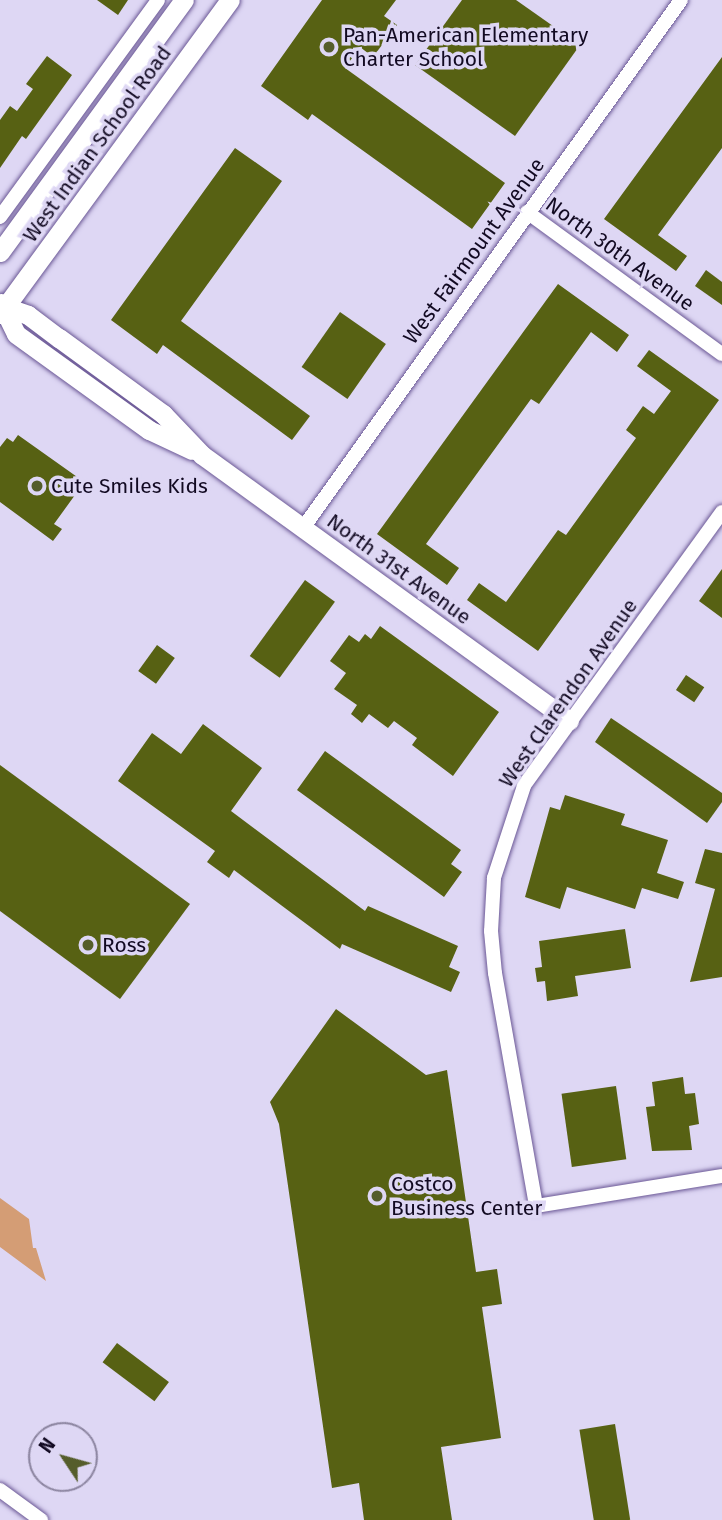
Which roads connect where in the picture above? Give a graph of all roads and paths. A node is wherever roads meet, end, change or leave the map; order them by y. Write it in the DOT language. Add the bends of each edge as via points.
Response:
graph roads {
  1 [pos="158,0"];
  2 [pos="184,0"];
  3 [pos="230,0"];
  4 [pos="681,0"];
  5 [pos="527,212"];
  6 [pos="0,218"];
  7 [pos="0,252"];
  8 [pos="2,308"];
  9 [pos="722,354"];
  10 [pos="722,512"];
  11 [pos="303,528"];
  12 [pos="569,721"];
  13 [pos="722,1176"];
  14 [pos="0,1490"];
  15 [pos="41,1520"];
  1 -- 6 [label="street, West Indian School Road"];
  2 -- 7 [label="street, West Indian School Road"];
  3 -- 8 [label="street, West Indian School Road"];
  4 -- 5 [label="street, West Fairmount Avenue"];
  5 -- 9 [label="street, North 30th Avenue"];
  5 -- 11 [label="street, West Fairmount Avenue"];
  8 -- 11 [label="street, North 31st Avenue" via="16,334 149,430 202,455"];
  10 -- 12 [label="street, West Clarendon Avenue"];
  11 -- 12 [label="street, North 31st Avenue"];
  12 -- 13 [label="street, West Clarendon Avenue" via="524,786 494,878 495,973 536,1206"];
  14 -- 15 [label="street"];
}
